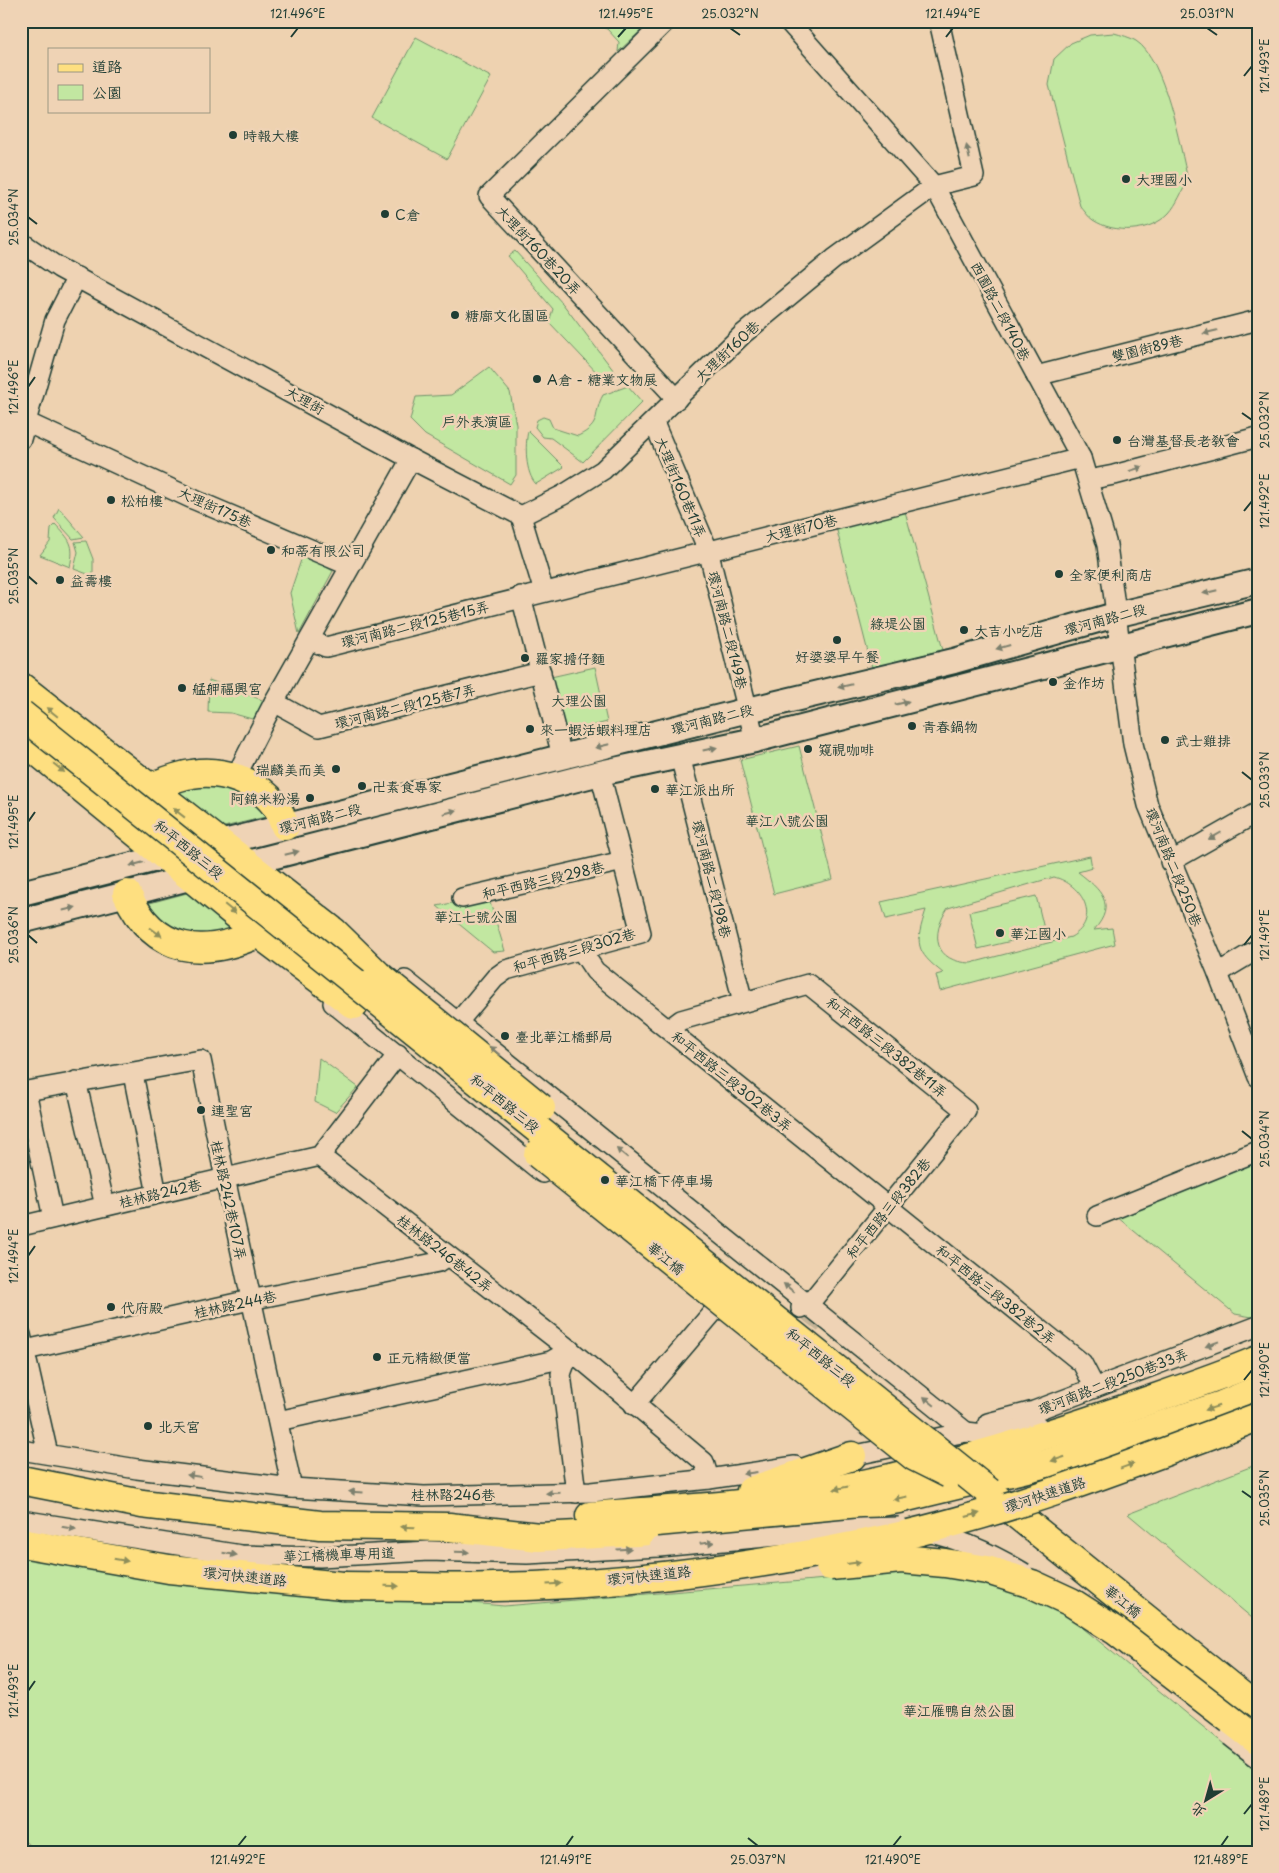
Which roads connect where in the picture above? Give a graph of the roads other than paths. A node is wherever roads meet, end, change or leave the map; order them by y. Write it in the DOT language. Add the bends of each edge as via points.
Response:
graph roads {
  1 [pos="666,21"];
  2 [pos="788,21"];
  3 [pos="939,21"];
  4 [pos="934,186"];
  5 [pos="21,242"];
  6 [pos="77,277"];
  7 [pos="1258,320"];
  8 [pos="1036,376"];
  9 [pos="677,399"];
  10 [pos="654,423"];
  11 [pos="24,431"];
  12 [pos="1258,437"];
  13 [pos="1081,458"];
  14 [pos="411,459"];
  15 [pos="1088,480"];
  16 [pos="521,516"];
  17 [pos="708,550"];
  18 [pos="350,566"];
  19 [pos="1258,581"];
  20 [pos="544,592"];
  21 [pos="521,596"];
  22 [pos="1258,612"];
  23 [pos="1115,615"];
  24 [pos="310,640"];
  25 [pos="1120,648"];
  26 [pos="541,672"];
  27 [pos="21,687"];
  28 [pos="274,702"];
  29 [pos="748,710"];
  30 [pos="21,714"];
  31 [pos="21,738"];
  32 [pos="754,740"];
  33 [pos="562,756"];
  34 [pos="680,756"];
  35 [pos="600,773"];
  36 [pos="235,778"];
  37 [pos="148,788"];
  38 [pos="1258,812"];
  39 [pos="285,826"];
  40 [pos="218,843"];
  41 [pos="167,856"];
  42 [pos="623,861"];
  43 [pos="1170,862"];
  44 [pos="245,864"];
  45 [pos="193,877"];
  46 [pos="21,893"];
  47 [pos="127,894"];
  48 [pos="462,898"];
  49 [pos="21,921"];
  50 [pos="334,932"];
  51 [pos="259,933"];
  52 [pos="1258,949"];
  53 [pos="581,950"];
  54 [pos="307,972"];
  55 [pos="1218,973"];
  56 [pos="378,975"];
  57 [pos="743,1002"];
  58 [pos="354,1005"];
  59 [pos="458,1022"];
  60 [pos="669,1029"];
  61 [pos="398,1054"];
  62 [pos="133,1074"];
  63 [pos="1258,1076"];
  64 [pos="76,1081"];
  65 [pos="24,1092"];
  66 [pos="966,1111"];
  67 [pos="1258,1150"];
  68 [pos="320,1156"];
  69 [pos="224,1178"];
  70 [pos="158,1194"];
  71 [pos="105,1206"];
  72 [pos="888,1207"];
  73 [pos="1097,1216"];
  74 [pos="53,1218"];
  75 [pos="21,1226"];
  76 [pos="448,1256"];
  77 [pos="250,1300"];
  78 [pos="714,1311"];
  79 [pos="808,1311"];
  80 [pos="1258,1326"];
  81 [pos="22,1346"];
  82 [pos="1258,1347"];
  83 [pos="570,1350"];
  84 [pos="1258,1360"];
  85 [pos="1095,1388"];
  86 [pos="1258,1390"];
  87 [pos="634,1405"];
  88 [pos="1258,1417"];
  89 [pos="278,1421"];
  90 [pos="1038,1431"];
  91 [pos="966,1432"];
  92 [pos="21,1450"];
  93 [pos="884,1450"];
  94 [pos="48,1454"];
  95 [pos="852,1456"];
  96 [pos="709,1479"];
  97 [pos="21,1480"];
  98 [pos="292,1488"];
  99 [pos="989,1492"];
  100 [pos="576,1493"];
  101 [pos="703,1507"];
  102 [pos="21,1520"];
  103 [pos="448,1527"];
  104 [pos="21,1543"];
  105 [pos="702,1570"];
  106 [pos="1258,1709"];
  107 [pos="1258,1741"];
  108 [pos="1258,1758"];
  1 -- 9 [label="street, 大理街160巷20弄" via="489,196"];
  2 -- 4 [label="street, 西園路二段140巷"];
  4 -- 3 [label="street, one-way" via="974,176"];
  4 -- 8 [label="street, 西園路二段140巷"];
  4 -- 9 [label="street, 大理街160巷" via="834,260 743,334"];
  5 -- 6 [label="street, 大理街"];
  6 -- 11 [label="street" via="55,320"];
  6 -- 14 [label="street, 大理街"];
  7 -- 8 [label="street, 雙園街89巷, one-way"];
  8 -- 13 [label="street, 西園路二段140巷"];
  9 -- 10 [label="street, 大理街160巷"];
  10 -- 16 [label="street, 大理街160巷" via="603,470"];
  10 -- 17 [label="street, 大理街160巷11弄"];
  11 -- 18 [label="street, 大理街175巷"];
  15 -- 12 [label="street, one-way"];
  13 -- 15 [label="street, 西園路二段140巷"];
  13 -- 17 [label="street, 大理街70巷"];
  14 -- 16 [label="street, 大理街"];
  14 -- 18 [label="street"];
  15 -- 23 [label="street, 西園路二段140巷" via="1107,545"];
  16 -- 20 [label="street"];
  17 -- 20 [label="street, 大理街70巷"];
  17 -- 29 [label="street, 環河南路二段149巷"];
  18 -- 24 [label="street"];
  19 -- 23 [label="street, 環河南路二段, one-way"];
  20 -- 21 [label="street, 大理街70巷"];
  21 -- 24 [label="street, 環河南路二段125巷15弄" via="326,647"];
  21 -- 26 [label="street"];
  22 -- 25 [label="street, 環河南路二段"];
  23 -- 25 [label="street, 西園路二段140巷"];
  23 -- 29 [label="street, 環河南路二段, one-way" via="954,661"];
  24 -- 28 [label="street"];
  32 -- 25 [label="street, 環河南路二段, one-way"];
  25 -- 43 [label="street, 環河南路二段250巷" via="1133,744 1148,805"];
  26 -- 28 [label="street, 環河南路二段125巷7弄" via="319,727"];
  26 -- 33 [label="street"];
  37 -- 27 [label="main road, 和平西路三段, one-way"];
  28 -- 36 [label="street"];
  29 -- 32 [label="street, 環河南路二段149巷"];
  29 -- 33 [label="street, 環河南路二段, one-way"];
  30 -- 99 [label="main road, 和平西路三段, bridge"];
  31 -- 41 [label="main road, 和平西路三段, one-way"];
  34 -- 32 [label="street, 環河南路二段, one-way"];
  33 -- 39 [label="street, 環河南路二段"];
  34 -- 35 [label="street, 環河南路二段"];
  34 -- 57 [label="street, 環河南路二段198巷"];
  35 -- 42 [label="street, 和平西路三段302巷"];
  44 -- 35 [label="street, 環河南路二段, one-way"];
  36 -- 37 [label="main road" via="207,772"];
  36 -- 39 [label="main road" via="268,797 277,807"];
  40 -- 37 [label="main road, 和平西路三段, one-way"];
  38 -- 43 [label="street, one-way"];
  39 -- 40 [label="street, 環河南路二段"];
  40 -- 41 [label="street, 環河南路二段"];
  40 -- 44 [label="main road, 和平西路三段"];
  41 -- 45 [label="main road, 和平西路三段"];
  41 -- 46 [label="street, 環河南路二段, one-way"];
  42 -- 48 [label="street, 和平西路三段298巷"];
  42 -- 53 [label="street, 和平西路三段302巷" via="641,933"];
  43 -- 55 [label="street, 環河南路二段250巷"];
  44 -- 45 [label="street, 環河南路二段"];
  44 -- 50 [label="main road, 和平西路三段"];
  45 -- 47 [label="street, 環河南路二段"];
  45 -- 51 [label="main road, 和平西路三段, one-way"];
  49 -- 47 [label="street, 環河南路二段, one-way"];
  47 -- 51 [label="main road, one-way" via="133,908 150,928 186,946 199,949 225,947"];
  50 -- 56 [label="main road, 和平西路三段"];
  50 -- 59 [label="street, 和平西路三段" via="361,945"];
  51 -- 54 [label="main road, 和平西路三段"];
  52 -- 55 [label="street"];
  53 -- 59 [label="street, 和平西路三段302巷" via="500,973"];
  53 -- 60 [label="street, 和平西路三段302巷3弄" via="595,971"];
  54 -- 58 [label="main road, 和平西路三段"];
  54 -- 61 [label="street, 和平西路三段" via="325,996"];
  55 -- 63 [label="street, 環河南路二段250巷"];
  56 -- 99 [label="main road, 華江橋, bridge" via="939,1430"];
  57 -- 60 [label="street" via="680,1020"];
  57 -- 66 [label="street, 和平西路三段382巷11弄" via="808,984"];
  58 -- 99 [label="main road, 華江橋, bridge" via="915,1457"];
  79 -- 59 [label="street, 和平西路三段, one-way"];
  60 -- 72 [label="street, 和平西路三段302巷3弄"];
  61 -- 68 [label="street"];
  61 -- 78 [label="street, 和平西路三段"];
  62 -- 64 [label="street, 桂林路242巷107弄"];
  62 -- 69 [label="street, 桂林路242巷107弄" via="202,1060"];
  62 -- 70 [label="street"];
  64 -- 65 [label="street, 桂林路242巷107弄"];
  64 -- 71 [label="street"];
  65 -- 74 [label="street"];
  66 -- 72 [label="street, 和平西路三段382巷"];
  67 -- 73 [label="street"];
  68 -- 69 [label="street, 桂林路242巷"];
  68 -- 76 [label="street, 桂林路246巷42弄"];
  69 -- 70 [label="street, 桂林路242巷"];
  69 -- 77 [label="street, 桂林路242巷107弄"];
  70 -- 71 [label="street, 桂林路242巷"];
  71 -- 74 [label="street, 桂林路242巷"];
  72 -- 79 [label="street, 和平西路三段382巷"];
  72 -- 85 [label="street, 和平西路三段382巷2弄" via="1082,1362"];
  74 -- 75 [label="street, 桂林路242巷"];
  76 -- 77 [label="street, 桂林路244巷" via="439,1262"];
  76 -- 83 [label="street, 桂林路246巷42弄"];
  77 -- 81 [label="street, 桂林路244巷"];
  77 -- 89 [label="street, 桂林路242巷107弄"];
  78 -- 87 [label="street"];
  78 -- 93 [label="street, 和平西路三段" via="775,1356"];
  91 -- 79 [label="street, 和平西路三段, one-way"];
  80 -- 85 [label="street, 環河南路二段250巷33弄, one-way"];
  81 -- 94 [label="street"];
  82 -- 90 [label="street"];
  83 -- 87 [label="street, 桂林路246巷42弄"];
  83 -- 89 [label="street" via="551,1361"];
  83 -- 100 [label="street" via="561,1374"];
  84 -- 90 [label="main road" via="1222,1375"];
  85 -- 91 [label="street, 環河南路二段250巷33弄"];
  86 -- 103 [label="main road, 環河快速道路, one-way" via="1048,1463 899,1498 782,1519 539,1537"];
  87 -- 96 [label="street, 桂林路246巷42弄" via="704,1462"];
  105 -- 88 [label="main road, 環河快速道路, one-way, bridge" via="911,1532 1050,1494"];
  89 -- 98 [label="street, 桂林路242巷107弄"];
  90 -- 91 [label="street" via="993,1435"];
  90 -- 101 [label="main road, one-way" via="929,1470 811,1495"];
  91 -- 93 [label="street, 桂林路246巷"];
  92 -- 94 [label="street, 桂林路246巷"];
  93 -- 95 [label="street, 桂林路246巷"];
  98 -- 94 [label="street, 桂林路246巷, one-way" via="137,1469"];
  95 -- 96 [label="street, 桂林路246巷, one-way"];
  95 -- 101 [label="main road"];
  96 -- 100 [label="street, 桂林路246巷"];
  103 -- 97 [label="main road, 環河快速道路, one-way" via="320,1525 142,1504"];
  100 -- 98 [label="street, 桂林路246巷, one-way" via="424,1496"];
  99 -- 106 [label="main road, 華江橋, bridge"];
  101 -- 103 [label="main road"];
  102 -- 108 [label="street, 華江橋機車專用道, one-way, bridge" via="241,1555 320,1557 429,1551 526,1554 659,1547 862,1528 896,1527 942,1535 989,1552 1032,1578"];
  104 -- 105 [label="main road, 環河快速道路, one-way, bridge" via="169,1569 343,1586 494,1588"];
  105 -- 107 [label="main road, one-way, bridge" via="750,1576 901,1559 987,1570 1032,1584 1071,1602 1116,1631"];
}
